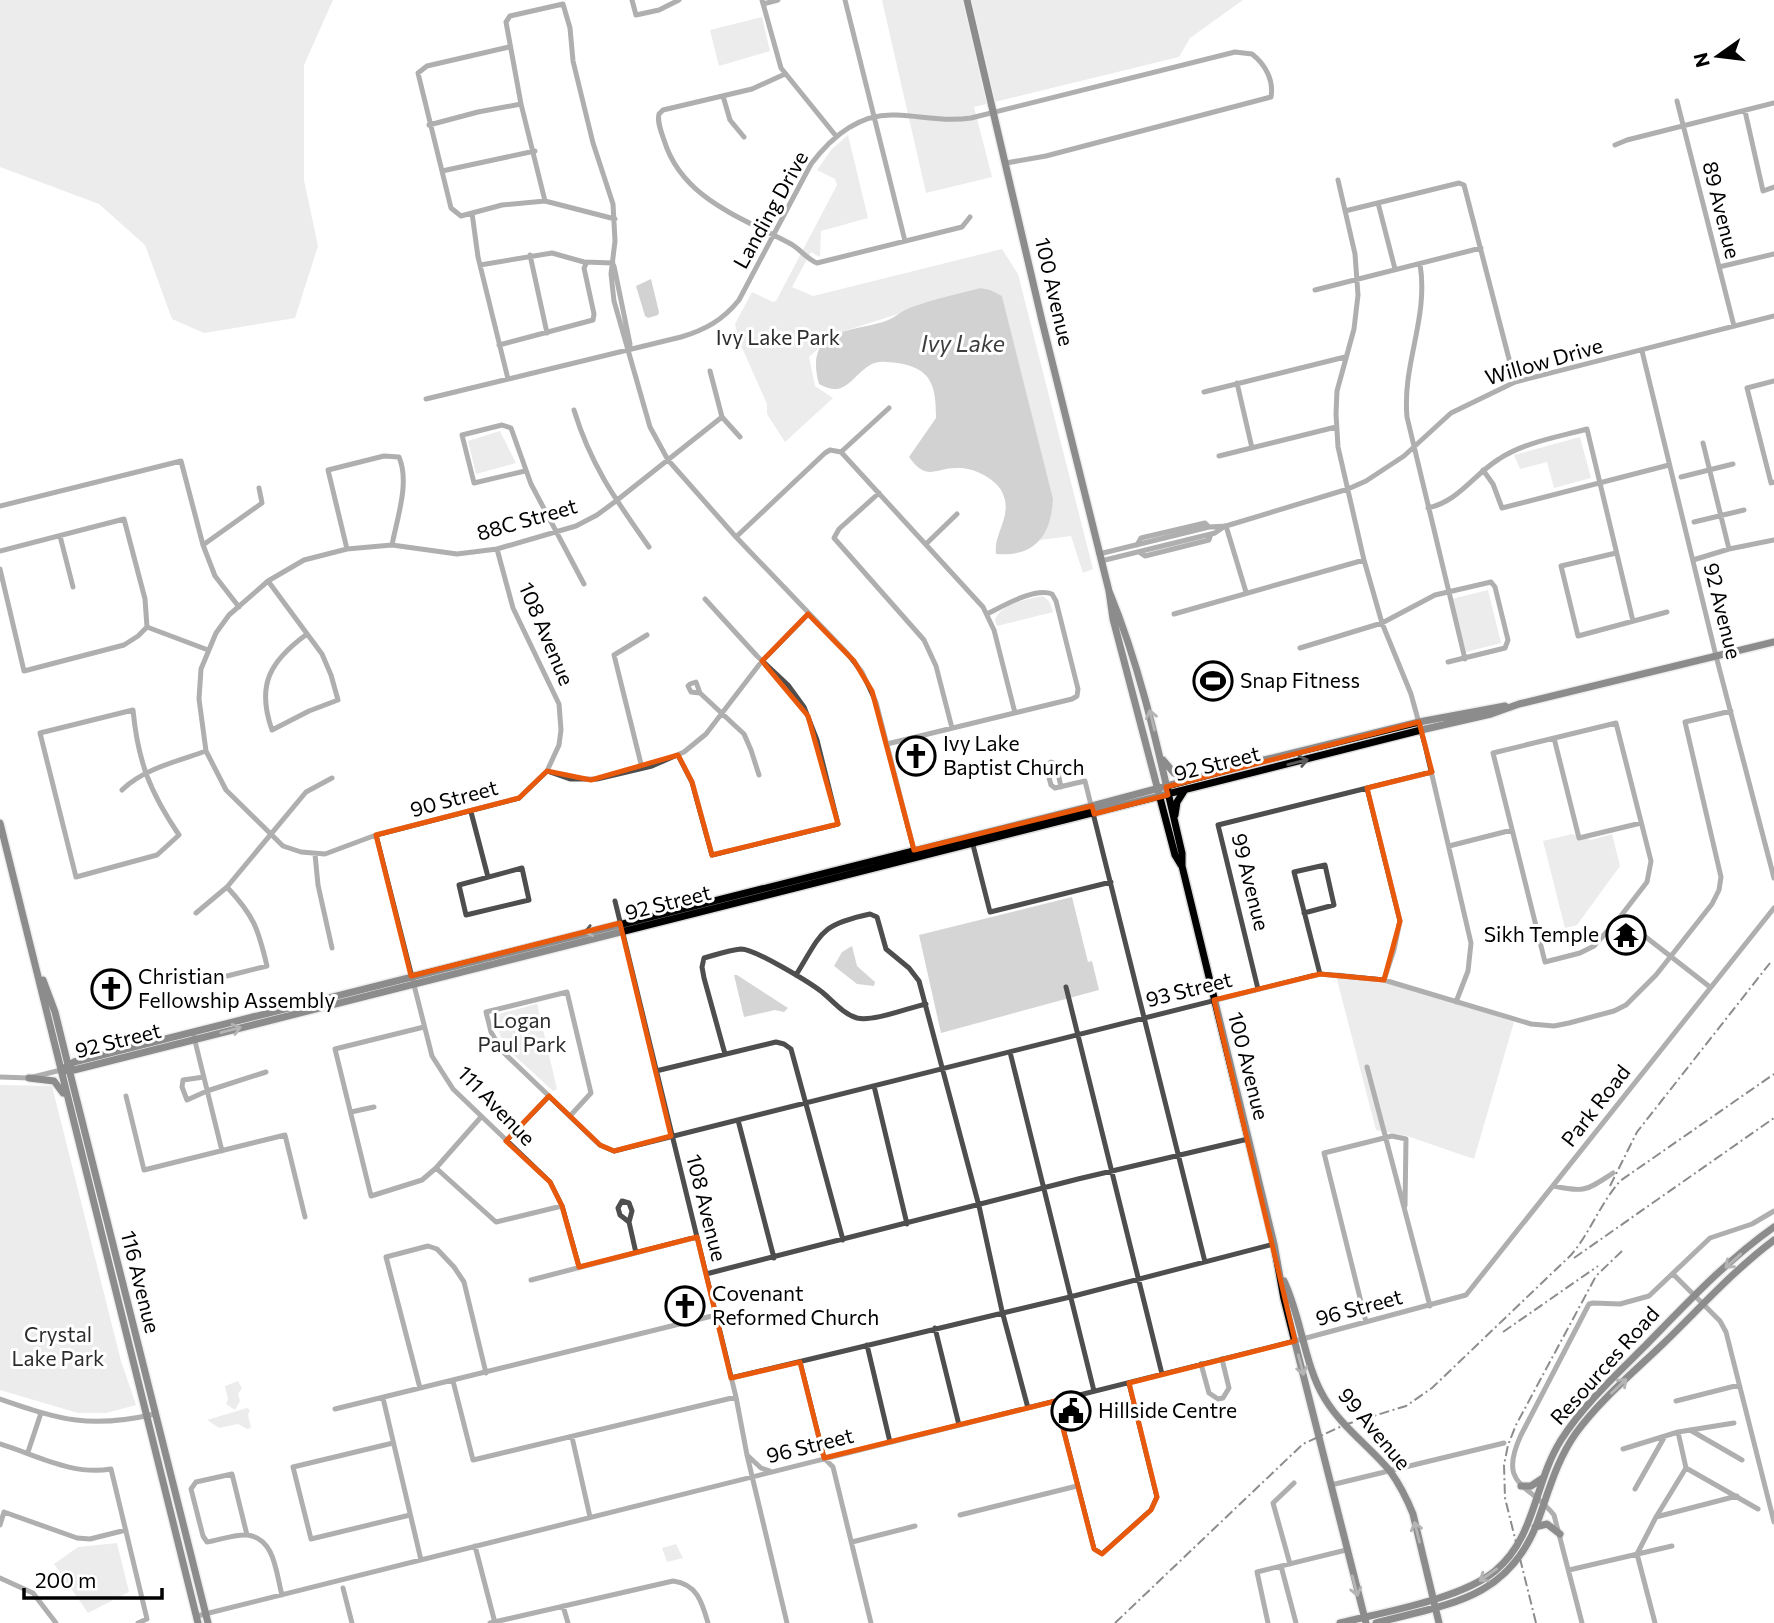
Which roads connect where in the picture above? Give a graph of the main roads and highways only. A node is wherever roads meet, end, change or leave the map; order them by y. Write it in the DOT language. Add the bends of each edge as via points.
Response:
graph roads {
  1 [pos="967,0"];
  2 [pos="1109,591"];
  3 [pos="1774,642"];
  4 [pos="1420,726"];
  5 [pos="1161,757"];
  6 [pos="1197,779"];
  7 [pos="1185,790"];
  8 [pos="1164,792"];
  9 [pos="1093,810"];
  10 [pos="1174,819"];
  11 [pos="0,823"];
  12 [pos="915,854"];
  13 [pos="1182,866"];
  14 [pos="412,980"];
  15 [pos="66,1068"];
  16 [pos="29,1078"];
  17 [pos="73,1118"];
  18 [pos="1774,1227"];
  19 [pos="1774,1240"];
  20 [pos="1281,1274"];
  21 [pos="1305,1338"];
  22 [pos="151,1415"];
  23 [pos="1544,1477"];
  24 [pos="1521,1486"];
  25 [pos="1540,1501"];
  26 [pos="1535,1527"];
  27 [pos="1560,1534"];
  28 [pos="1433,1598"];
  29 [pos="1436,1607"];
  30 [pos="197,1619"];
  31 [pos="1365,1620"];
  32 [pos="208,1623"];
  33 [pos="1340,1623"];
  34 [pos="1376,1623"];
  35 [pos="1440,1623"];
  1 -- 2 [label="main road, 100 Avenue"];
  5 -- 2 [label="main road, 100 Avenue, one-way" via="1132,650"];
  2 -- 8 [label="main road, 100 Avenue" via="1113,619"];
  3 -- 4 [label="main road, 92 Street"];
  4 -- 6 [label="main road, 92 Street"];
  7 -- 4 [label="main road, 92 Street, one-way"];
  5 -- 6 [label="main road" via="1174,774"];
  5 -- 8 [label="main road, 100 Avenue"];
  6 -- 8 [label="main road, 92 Street"];
  7 -- 8 [label="main road, 92 Street"];
  7 -- 10 [label="main road"];
  8 -- 9 [label="main road, 92 Street"];
  8 -- 10 [label="main road, 100 Avenue"];
  8 -- 13 [label="main road, 100 Avenue" via="1175,855"];
  9 -- 12 [label="main road, 92 Street"];
  9 -- 12 [label="main road, 92 Street" via="973,845"];
  10 -- 13 [label="main road, 100 Avenue"];
  11 -- 15 [label="main road, 116 Avenue"];
  12 -- 14 [label="main road, 92 Street" via="622,932"];
  12 -- 14 [label="main road, 92 Street, one-way" via="620,923"];
  13 -- 20 [label="main road, 100 Avenue"];
  14 -- 15 [label="main road, 92 Street" via="193,1031"];
  15 -- 14 [label="main road, 92 Street, one-way" via="195,1040"];
  15 -- 17 [label="main road, 116 Avenue"];
  15 -- 22 [label="main road, 116 Avenue"];
  16 -- 17 [label="main road" via="58,1083"];
  17 -- 22 [label="main road, 116 Avenue"];
  18 -- 23 [label="main road, Resources Road, one-way" via="1694,1296 1579,1415"];
  25 -- 19 [label="main road, Resources Road, one-way" via="1582,1426 1748,1259"];
  20 -- 21 [label="main road, 100 Avenue"];
  20 -- 31 [label="main road, 100 Avenue, one-way"];
  28 -- 21 [label="main road, 99 Avenue, one-way" via="1413,1514 1402,1489 1326,1402 1313,1374"];
  22 -- 30 [label="main road, 116 Avenue"];
  22 -- 32 [label="main road, 116 Avenue"];
  23 -- 24 [label="main road" via="1531,1486"];
  23 -- 25 [label="main road, Resources Road"];
  25 -- 26 [label="main road, Resources Road"];
  25 -- 28 [label="main road, Resources Road, one-way" via="1525,1535 1506,1561 1480,1581"];
  26 -- 27 [label="main road" via="1549,1524"];
  26 -- 29 [label="main road, Resources Road" via="1519,1557 1493,1585"];
  28 -- 29 [label="main road, 99 Avenue"];
  28 -- 31 [label="main road, Resources Road"];
  29 -- 34 [label="main road, Resources Road"];
  29 -- 35 [label="main road, 99 Avenue"];
  31 -- 33 [label="main road, Resources Road"];
}
